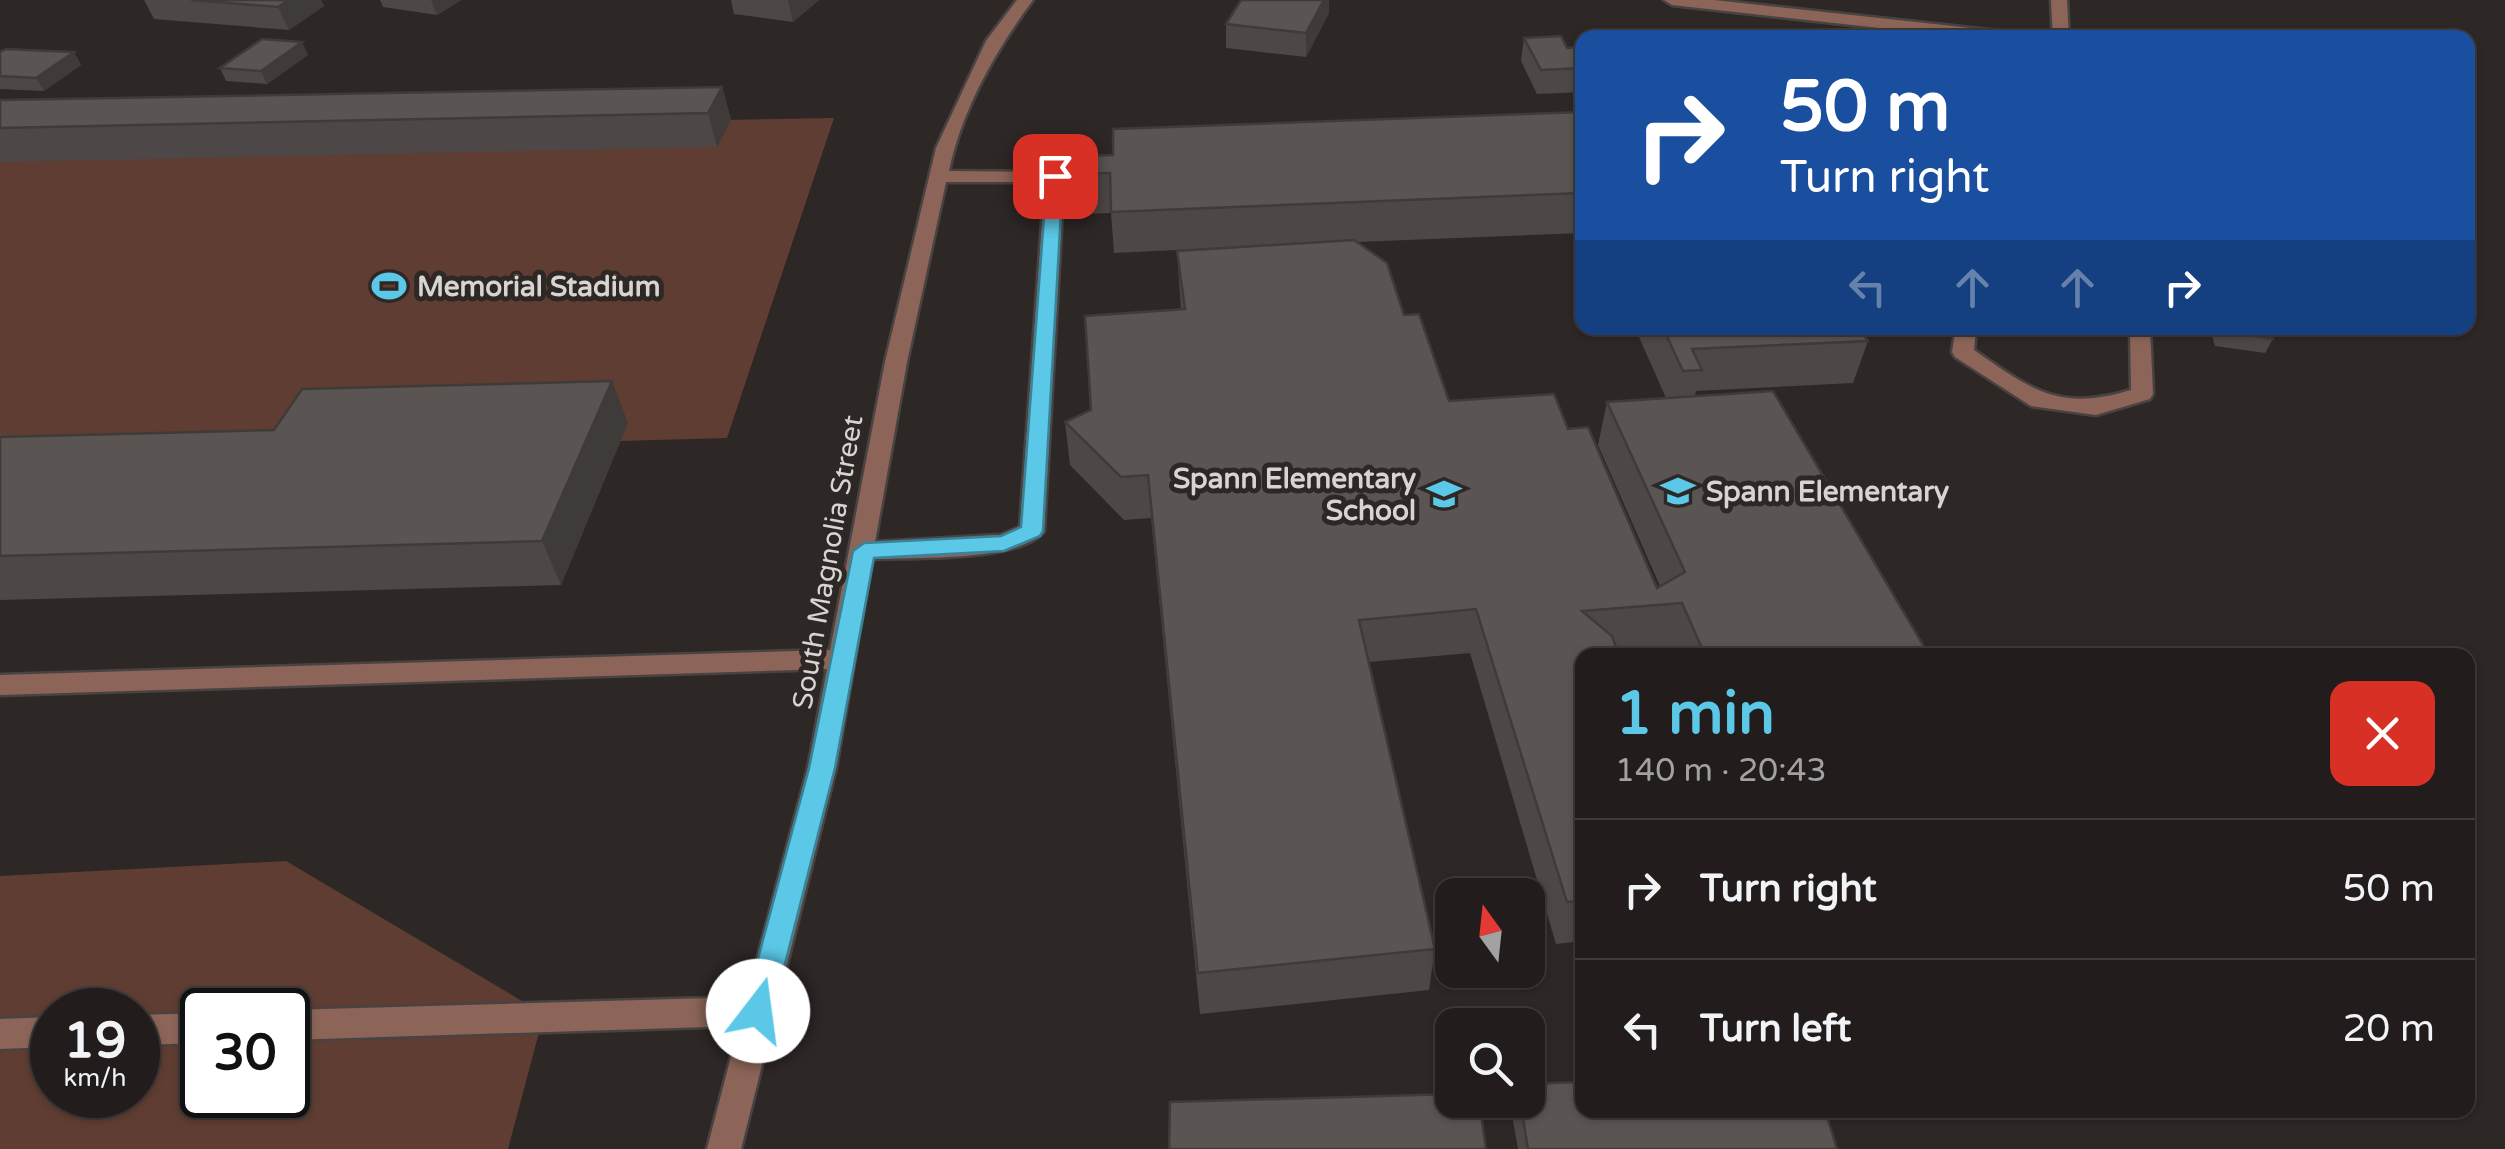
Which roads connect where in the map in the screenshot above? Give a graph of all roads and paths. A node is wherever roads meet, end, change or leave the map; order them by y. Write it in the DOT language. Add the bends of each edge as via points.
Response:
graph roads {
  1 [pos="1024,0"];
  2 [pos="1672,0"];
  3 [pos="2060,0"];
  4 [pos="1944,30"];
  5 [pos="2060,30"];
  6 [pos="938,176"];
  7 [pos="1965,335"];
  8 [pos="2140,335"];
  9 [pos="864,551"];
  10 [pos="844,659"];
  11 [pos="0,684"];
  12 [pos="758,1011"];
  13 [pos="310,1024"];
  14 [pos="30,1033"];
  15 [pos="0,1034"];
  16 [pos="724,1149"];
  1 -- 6 [label="street, South Magnolia Street" via="994,42"];
  2 -- 4 [label="street"];
  3 -- 5 [label="street"];
  6 -- 9 [label="street, South Magnolia Street" via="896,362"];
  6 -- 9 [label="street" via="1055,176 1032,531 1004,543"];
  7 -- 8 [label="street" via="1963,352 2031,399 2096,408 2142,394"];
  9 -- 10 [label="street, South Magnolia Street"];
  10 -- 11 [label="street"];
  10 -- 12 [label="street, South Magnolia Street"];
  12 -- 13 [label="street"];
  12 -- 16 [label="street, South Magnolia Street"];
  14 -- 15 [label="street"];
}
